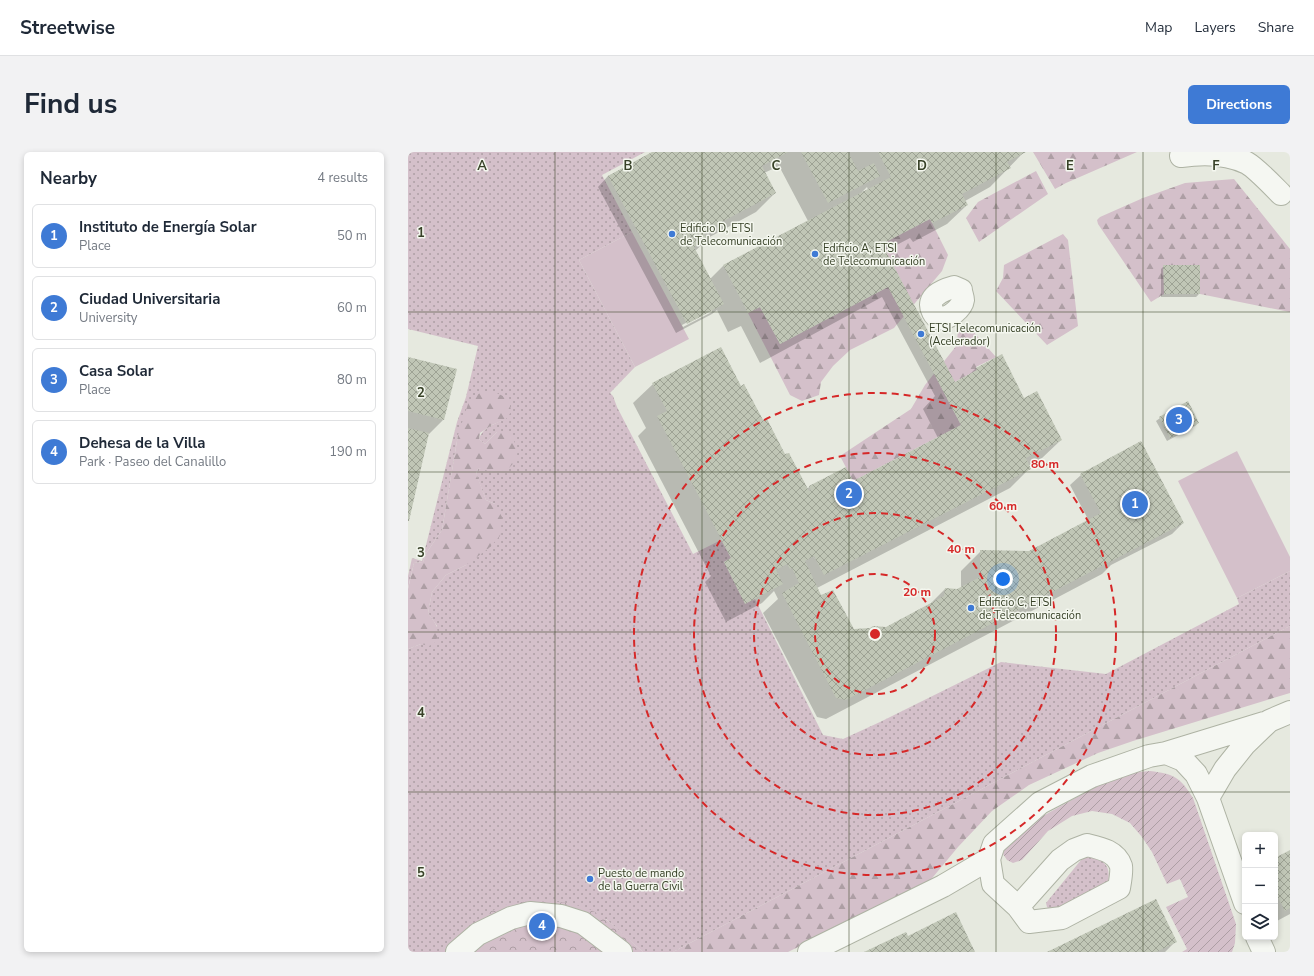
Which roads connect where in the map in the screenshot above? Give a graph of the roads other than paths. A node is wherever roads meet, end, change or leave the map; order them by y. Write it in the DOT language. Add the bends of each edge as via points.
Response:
graph roads {
  1 [pos="1182,152"];
  2 [pos="1258,152"];
  3 [pos="1286,199"];
  4 [pos="1290,712"];
  5 [pos="1269,721"];
  6 [pos="1166,753"];
  7 [pos="1208,798"];
  8 [pos="989,859"];
  9 [pos="1242,894"];
  10 [pos="1018,907"];
  11 [pos="457,952"];
  12 [pos="621,952"];
  13 [pos="808,952"];
  1 -- 3 [label="street" via="1181,156 1201,153 1234,158 1248,164"];
  2 -- 3 [label="street"];
  4 -- 5 [label="street"];
  5 -- 6 [label="street"];
  5 -- 7 [label="street" via="1245,744"];
  6 -- 7 [label="street" via="1183,760 1196,774"];
  6 -- 8 [label="street" via="1149,756 1092,776 1040,802 994,844"];
  7 -- 9 [label="street"];
  8 -- 10 [label="street" via="993,884"];
  8 -- 13 [label="street" via="942,886"];
  11 -- 12 [label="street" via="478,934 511,918 530,913 561,916 583,923"];
}
